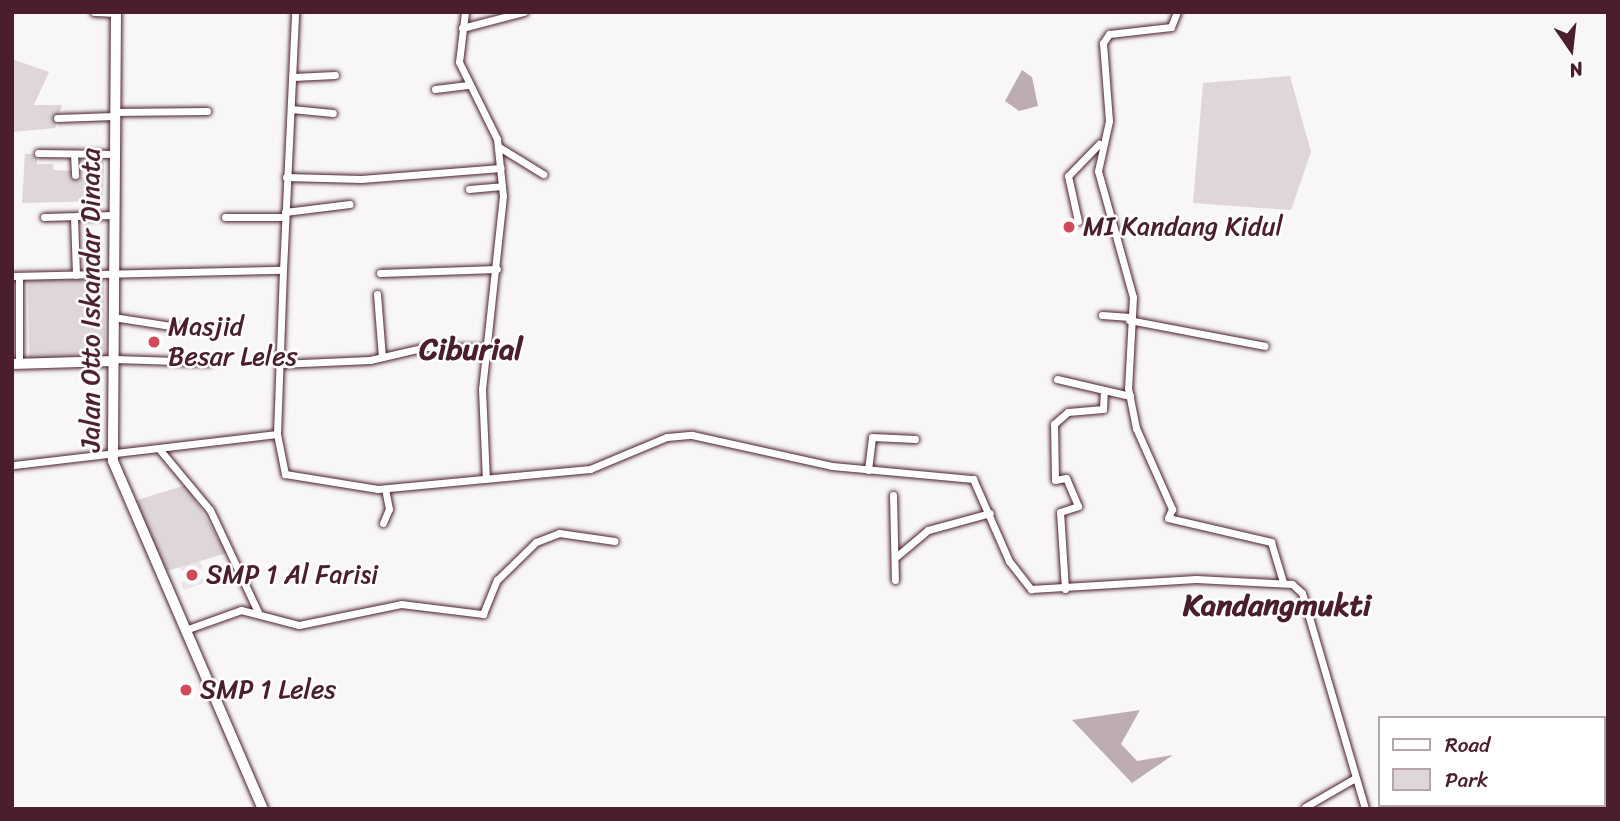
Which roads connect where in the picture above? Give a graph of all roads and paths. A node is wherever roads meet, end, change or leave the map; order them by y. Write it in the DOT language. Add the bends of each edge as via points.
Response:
graph roads {
  1 [pos="93,12"];
  2 [pos="295,12"];
  3 [pos="465,12"];
  4 [pos="524,12"];
  5 [pos="1177,12"];
  6 [pos="116,13"];
  7 [pos="462,28"];
  8 [pos="335,75"];
  9 [pos="292,77"];
  10 [pos="468,85"];
  11 [pos="435,89"];
  12 [pos="291,109"];
  13 [pos="206,111"];
  14 [pos="333,113"];
  15 [pos="114,114"];
  16 [pos="57,118"];
  17 [pos="1099,143"];
  18 [pos="499,147"];
  19 [pos="38,153"];
  20 [pos="74,154"];
  21 [pos="113,154"];
  22 [pos="501,168"];
  23 [pos="543,174"];
  24 [pos="75,175"];
  25 [pos="286,177"];
  26 [pos="502,186"];
  27 [pos="469,189"];
  28 [pos="350,204"];
  29 [pos="285,214"];
  30 [pos="113,215"];
  31 [pos="44,217"];
  32 [pos="74,217"];
  33 [pos="225,217"];
  34 [pos="1078,221"];
  35 [pos="497,269"];
  36 [pos="283,270"];
  37 [pos="380,273"];
  38 [pos="112,274"];
  39 [pos="76,275"];
  40 [pos="16,276"];
  41 [pos="377,294"];
  42 [pos="1102,315"];
  43 [pos="113,317"];
  44 [pos="1129,319"];
  45 [pos="177,327"];
  46 [pos="1265,346"];
  47 [pos="487,348"];
  48 [pos="382,356"];
  49 [pos="114,360"];
  50 [pos="209,362"];
  51 [pos="16,364"];
  52 [pos="279,364"];
  53 [pos="1057,380"];
  54 [pos="1104,392"];
  55 [pos="1130,396"];
  56 [pos="277,434"];
  57 [pos="915,439"];
  58 [pos="160,450"];
  59 [pos="112,455"];
  60 [pos="12,465"];
  61 [pos="868,470"];
  62 [pos="486,479"];
  63 [pos="385,489"];
  64 [pos="893,495"];
  65 [pos="990,513"];
  66 [pos="383,523"];
  67 [pos="614,541"];
  68 [pos="897,556"];
  69 [pos="895,580"];
  70 [pos="1283,582"];
  71 [pos="1065,589"];
  72 [pos="258,613"];
  73 [pos="188,629"];
  74 [pos="1355,778"];
  75 [pos="1328,799"];
  76 [pos="1305,807"];
  77 [pos="263,809"];
  78 [pos="1325,809"];
  79 [pos="1365,809"];
  1 -- 6 [label="street"];
  2 -- 9 [label="street"];
  3 -- 7 [label="street"];
  4 -- 7 [label="street"];
  5 -- 17 [label="street" via="1171,27 1105,37 1109,121"];
  6 -- 15 [label="main road, Jalan Otto Iskandar Dinata"];
  7 -- 10 [label="street" via="459,62"];
  8 -- 9 [label="street"];
  9 -- 12 [label="street"];
  10 -- 11 [label="street"];
  10 -- 18 [label="street"];
  12 -- 14 [label="street"];
  12 -- 25 [label="street"];
  13 -- 15 [label="street"];
  15 -- 16 [label="street"];
  15 -- 21 [label="main road, Jalan Otto Iskandar Dinata"];
  17 -- 34 [label="street" via="1069,176"];
  17 -- 44 [label="street" via="1103,205 1131,288"];
  18 -- 22 [label="street"];
  18 -- 23 [label="street"];
  19 -- 20 [label="street"];
  20 -- 21 [label="street"];
  20 -- 24 [label="street"];
  21 -- 30 [label="main road, Jalan Otto Iskandar Dinata"];
  22 -- 25 [label="street" via="361,179"];
  22 -- 26 [label="street"];
  25 -- 29 [label="street"];
  26 -- 27 [label="street"];
  26 -- 35 [label="street"];
  28 -- 29 [label="street"];
  29 -- 33 [label="street"];
  29 -- 36 [label="street"];
  30 -- 32 [label="street"];
  30 -- 38 [label="main road, Jalan Otto Iskandar Dinata"];
  31 -- 32 [label="street"];
  32 -- 39 [label="street"];
  35 -- 37 [label="street"];
  35 -- 47 [label="street"];
  36 -- 38 [label="street"];
  36 -- 52 [label="street"];
  38 -- 39 [label="street"];
  38 -- 43 [label="main road, Jalan Otto Iskandar Dinata"];
  39 -- 40 [label="street"];
  40 -- 51 [label="street"];
  41 -- 48 [label="street"];
  42 -- 44 [label="street"];
  43 -- 45 [label="street"];
  43 -- 49 [label="main road, Jalan Otto Iskandar Dinata"];
  44 -- 46 [label="street"];
  44 -- 55 [label="street"];
  47 -- 48 [label="street" via="426,347"];
  47 -- 62 [label="street" via="481,407"];
  48 -- 52 [label="street"];
  49 -- 50 [label="street"];
  49 -- 51 [label="street"];
  49 -- 59 [label="main road, Jalan Otto Iskandar Dinata"];
  52 -- 56 [label="street"];
  53 -- 54 [label="street"];
  54 -- 55 [label="street"];
  54 -- 71 [label="street" via="1103,408 1068,412 1054,424 1055,480 1066,478 1078,506 1060,512"];
  55 -- 70 [label="street" via="1136,428 1172,509 1168,518 1271,542"];
  56 -- 58 [label="street"];
  56 -- 63 [label="street" via="285,474"];
  57 -- 61 [label="street" via="872,437"];
  58 -- 59 [label="street"];
  58 -- 72 [label="street" via="211,510"];
  59 -- 60 [label="street"];
  59 -- 73 [label="main road, Jalan Otto Iskandar Dinata"];
  61 -- 62 [label="street" via="683,434 601,467"];
  61 -- 65 [label="street" via="973,479"];
  62 -- 63 [label="street"];
  63 -- 66 [label="street" via="389,509"];
  64 -- 68 [label="street"];
  65 -- 68 [label="street" via="928,530"];
  65 -- 71 [label="street" via="1022,586"];
  67 -- 72 [label="street" via="559,533 536,542 497,580 484,614 401,604 299,625"];
  68 -- 69 [label="street"];
  70 -- 71 [label="street" via="1196,579"];
  70 -- 74 [label="street" via="1302,593"];
  72 -- 73 [label="street" via="241,610"];
  73 -- 77 [label="main road, Jalan Otto Iskandar Dinata"];
  74 -- 75 [label="street"];
  74 -- 79 [label="street"];
  75 -- 76 [label="street"];
  75 -- 78 [label="street"];
}
